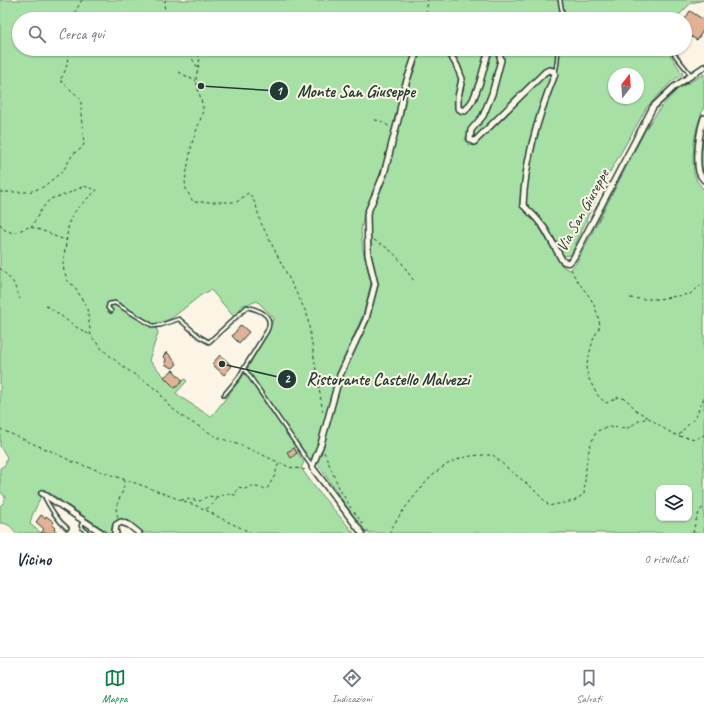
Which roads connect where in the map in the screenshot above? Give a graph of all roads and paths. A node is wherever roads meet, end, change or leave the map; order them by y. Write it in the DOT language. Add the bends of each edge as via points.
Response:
graph roads {
  1 [pos="82,0"];
  2 [pos="166,0"];
  3 [pos="428,0"];
  4 [pos="560,0"];
  5 [pos="75,12"];
  6 [pos="165,12"];
  7 [pos="426,12"];
  8 [pos="562,12"];
  9 [pos="68,56"];
  10 [pos="190,56"];
  11 [pos="199,56"];
  12 [pos="415,56"];
  13 [pos="451,56"];
  14 [pos="487,56"];
  15 [pos="500,56"];
  16 [pos="558,56"];
  17 [pos="676,56"];
  18 [pos="704,67"];
  19 [pos="198,68"];
  20 [pos="179,72"];
  21 [pos="555,74"];
  22 [pos="691,76"];
  23 [pos="196,81"];
  24 [pos="704,118"];
  25 [pos="375,120"];
  26 [pos="394,134"];
  27 [pos="704,180"];
  28 [pos="0,192"];
  29 [pos="0,224"];
  30 [pos="31,228"];
  31 [pos="368,237"];
  32 [pos="67,240"];
  33 [pos="0,268"];
  34 [pos="573,273"];
  35 [pos="415,282"];
  36 [pos="704,283"];
  37 [pos="630,298"];
  38 [pos="20,299"];
  39 [pos="46,306"];
  40 [pos="111,311"];
  41 [pos="227,319"];
  42 [pos="230,323"];
  43 [pos="91,336"];
  44 [pos="244,368"];
  45 [pos="224,395"];
  46 [pos="704,398"];
  47 [pos="649,418"];
  48 [pos="325,425"];
  49 [pos="0,429"];
  50 [pos="704,435"];
  51 [pos="678,436"];
  52 [pos="321,444"];
  53 [pos="280,462"];
  54 [pos="314,469"];
  55 [pos="124,480"];
  56 [pos="42,493"];
  57 [pos="216,497"];
  58 [pos="181,500"];
  59 [pos="200,501"];
  60 [pos="195,506"];
  61 [pos="704,506"];
  62 [pos="351,508"];
  63 [pos="205,510"];
  64 [pos="84,521"];
  65 [pos="121,522"];
  66 [pos="67,528"];
  67 [pos="88,533"];
  68 [pos="102,533"];
  69 [pos="116,533"];
  70 [pos="139,533"];
  71 [pos="252,533"];
  72 [pos="362,533"];
  73 [pos="389,533"];
  74 [pos="693,533"];
  1 -- 5 [label="path"];
  2 -- 6 [label="path"];
  3 -- 7 [label="path"];
  4 -- 8 [label="lane"];
  9 -- 28 [label="path" via="66,69 60,80 81,99 84,144 73,154 62,171 43,187 29,192"];
  10 -- 19 [label="path"];
  11 -- 19 [label="path"];
  12 -- 26 [label="street" via="404,89"];
  13 -- 14 [label="street" via="462,79 458,108 465,111 473,100"];
  15 -- 21 [label="street" via="492,94 483,116 471,130 470,139 474,142 545,72 550,70"];
  16 -- 21 [label="lane"];
  17 -- 22 [label="lane"];
  18 -- 22 [label="street, Via San Giuseppe"];
  19 -- 23 [label="path"];
  20 -- 23 [label="path"];
  21 -- 22 [label="street, Via San Giuseppe" via="532,140 523,205 545,229 562,260 568,263 572,261 652,107"];
  23 -- 48 [label="path" via="203,107 188,158 186,189 193,202 237,202 250,194 306,314"];
  24 -- 27 [label="street" via="698,159 699,174"];
  25 -- 26 [label="path" via="390,127"];
  26 -- 31 [label="street" via="384,174 367,214"];
  29 -- 30 [label="path" via="5,230 13,233"];
  30 -- 32 [label="path"];
  30 -- 32 [label="path" via="50,198 84,186 97,190 71,217"];
  31 -- 35 [label="path" via="393,252"];
  31 -- 48 [label="street" via="368,255 375,284 366,319 340,375"];
  32 -- 43 [label="path" via="64,271 87,308"];
  33 -- 38 [label="path" via="12,282"];
  34 -- 47 [label="path" via="590,297 597,311 600,326 593,340 586,368 589,379 599,397 606,403 619,397 626,399"];
  36 -- 37 [label="path" via="690,294 658,299"];
  39 -- 43 [label="path"];
  40 -- 42 [label="lane" via="108,308 109,304 115,303 153,326 179,319 209,342"];
  41 -- 42 [label="lane"];
  42 -- 44 [label="lane" via="247,307 259,310 268,318 267,331"];
  43 -- 53 [label="path" via="123,367 159,392 169,406 186,419 217,437"];
  44 -- 45 [label="lane"];
  44 -- 54 [label="lane"];
  46 -- 51 [label="path" via="698,413"];
  47 -- 51 [label="path"];
  47 -- 73 [label="path" via="640,420 628,428 608,427 597,430 586,463 584,494 574,501 548,506 531,487 493,455 466,457 434,473"];
  48 -- 52 [label="street"];
  49 -- 55 [label="path" via="73,462"];
  50 -- 51 [label="path" via="696,439"];
  52 -- 54 [label="street"];
  52 -- 62 [label="path" via="340,490"];
  53 -- 54 [label="path" via="289,467"];
  53 -- 57 [label="path" via="267,489 239,487 236,495"];
  54 -- 72 [label="street"];
  55 -- 58 [label="path"];
  55 -- 65 [label="path" via="123,491 115,511"];
  56 -- 64 [label="street"];
  56 -- 66 [label="lane" via="60,523"];
  57 -- 59 [label="path" via="207,496"];
  57 -- 63 [label="path" via="215,502"];
  58 -- 59 [label="path"];
  58 -- 60 [label="path"];
  59 -- 60 [label="path"];
  60 -- 63 [label="path"];
  61 -- 74 [label="path" via="700,510"];
  63 -- 71 [label="path"];
  64 -- 67 [label="lane" via="81,526"];
  64 -- 68 [label="street"];
  65 -- 69 [label="street" via="116,525"];
  65 -- 70 [label="street"];
}
